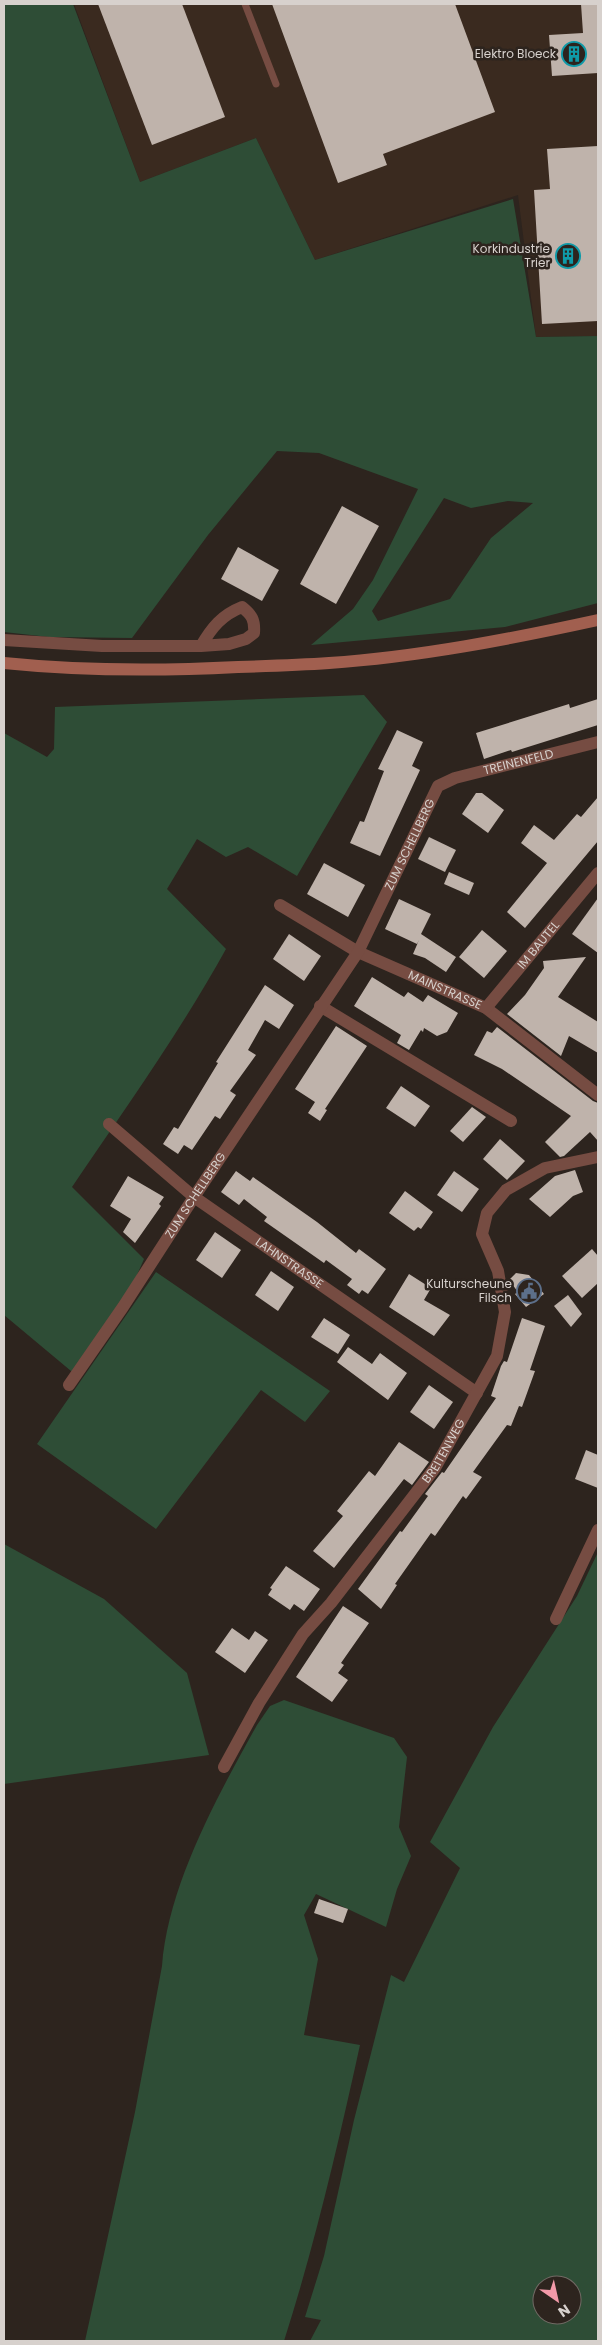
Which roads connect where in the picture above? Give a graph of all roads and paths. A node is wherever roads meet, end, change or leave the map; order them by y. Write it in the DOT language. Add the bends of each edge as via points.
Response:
graph roads {
  1 [pos="245,4"];
  2 [pos="276,84"];
  3 [pos="598,620"];
  4 [pos="4,640"];
  5 [pos="201,646"];
  6 [pos="4,663"];
  7 [pos="598,742"];
  8 [pos="438,786"];
  9 [pos="596,880"];
  10 [pos="280,906"];
  11 [pos="358,952"];
  12 [pos="320,1006"];
  13 [pos="486,1008"];
  14 [pos="598,1095"];
  15 [pos="511,1122"];
  16 [pos="109,1124"];
  17 [pos="598,1157"];
  18 [pos="194,1197"];
  19 [pos="69,1385"];
  20 [pos="476,1393"];
  21 [pos="598,1530"];
  22 [pos="556,1619"];
  23 [pos="224,1767"];
  1 -- 2 [label="lane"];
  3 -- 6 [label="main road" via="454,648 331,663 132,670"];
  4 -- 5 [label="street" via="102,646"];
  7 -- 8 [label="street, TREINENFELD" via="454,778"];
  8 -- 11 [label="street, ZUM SCHELLBERG"];
  9 -- 13 [label="street, IM BAUTEL"];
  10 -- 11 [label="street, MAINSTRASSE"];
  11 -- 12 [label="street, ZUM SCHELLBERG"];
  11 -- 13 [label="street, MAINSTRASSE"];
  12 -- 15 [label="street"];
  12 -- 18 [label="street, ZUM SCHELLBERG"];
  13 -- 14 [label="street, MAINSTRASSE"];
  16 -- 18 [label="street, LAHNSTRASSE"];
  17 -- 20 [label="street, BREITENWEG" via="545,1168 506,1190 487,1213 482,1234 498,1271 505,1312 497,1356"];
  18 -- 19 [label="street, ZUM SCHELLBERG"];
  18 -- 20 [label="street, LAHNSTRASSE"];
  20 -- 23 [label="street, BREITENWEG" via="435,1468 331,1604 303,1634 259,1703"];
  21 -- 22 [label="street"];
}
